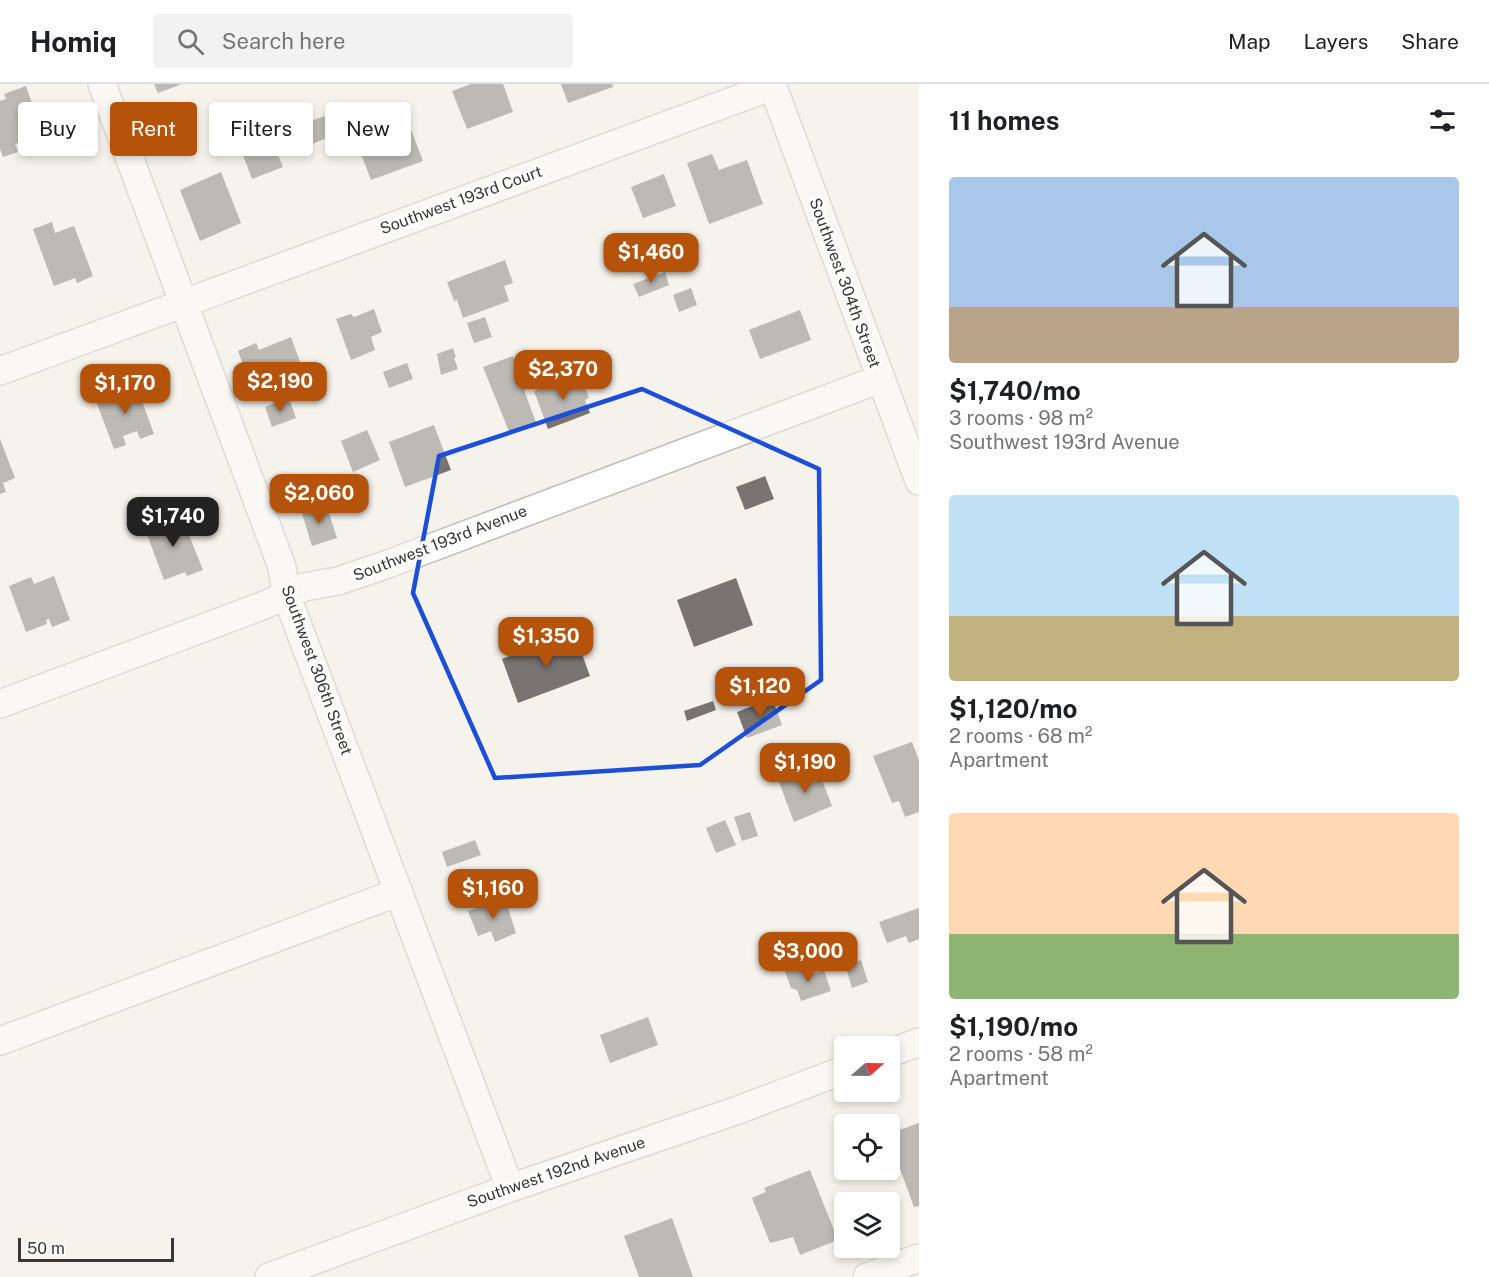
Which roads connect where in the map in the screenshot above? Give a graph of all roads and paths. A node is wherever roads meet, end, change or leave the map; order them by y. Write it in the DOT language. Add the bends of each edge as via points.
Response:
graph roads {
  1 [pos="102,84"];
  2 [pos="772,85"];
  3 [pos="183,303"];
  4 [pos="0,371"];
  5 [pos="880,379"];
  6 [pos="919,481"];
  7 [pos="286,594"];
  8 [pos="0,704"];
  9 [pos="399,892"];
  10 [pos="0,1041"];
  11 [pos="919,1042"];
  12 [pos="900,1049"];
  13 [pos="834,1074"];
  14 [pos="510,1188"];
  15 [pos="919,1257"];
  16 [pos="269,1277"];
  17 [pos="867,1277"];
  1 -- 3 [label="street, Southwest 306th Street"];
  2 -- 3 [label="street, Southwest 193rd Court"];
  2 -- 5 [label="street, Southwest 304th Street"];
  3 -- 4 [label="street, Southwest 193rd Court"];
  3 -- 7 [label="street, Southwest 306th Street" via="282,567"];
  5 -- 6 [label="street, Southwest 304th Street"];
  5 -- 7 [label="street, Southwest 193rd Avenue" via="388,564"];
  7 -- 8 [label="street, Southwest 193rd Avenue"];
  7 -- 9 [label="street, Southwest 306th Street"];
  9 -- 10 [label="street"];
  9 -- 14 [label="street, Southwest 306th Street"];
  11 -- 12 [label="street"];
  13 -- 14 [label="street, Southwest 192nd Avenue"];
  14 -- 16 [label="street, Southwest 192nd Avenue"];
  15 -- 17 [label="street"];
}
